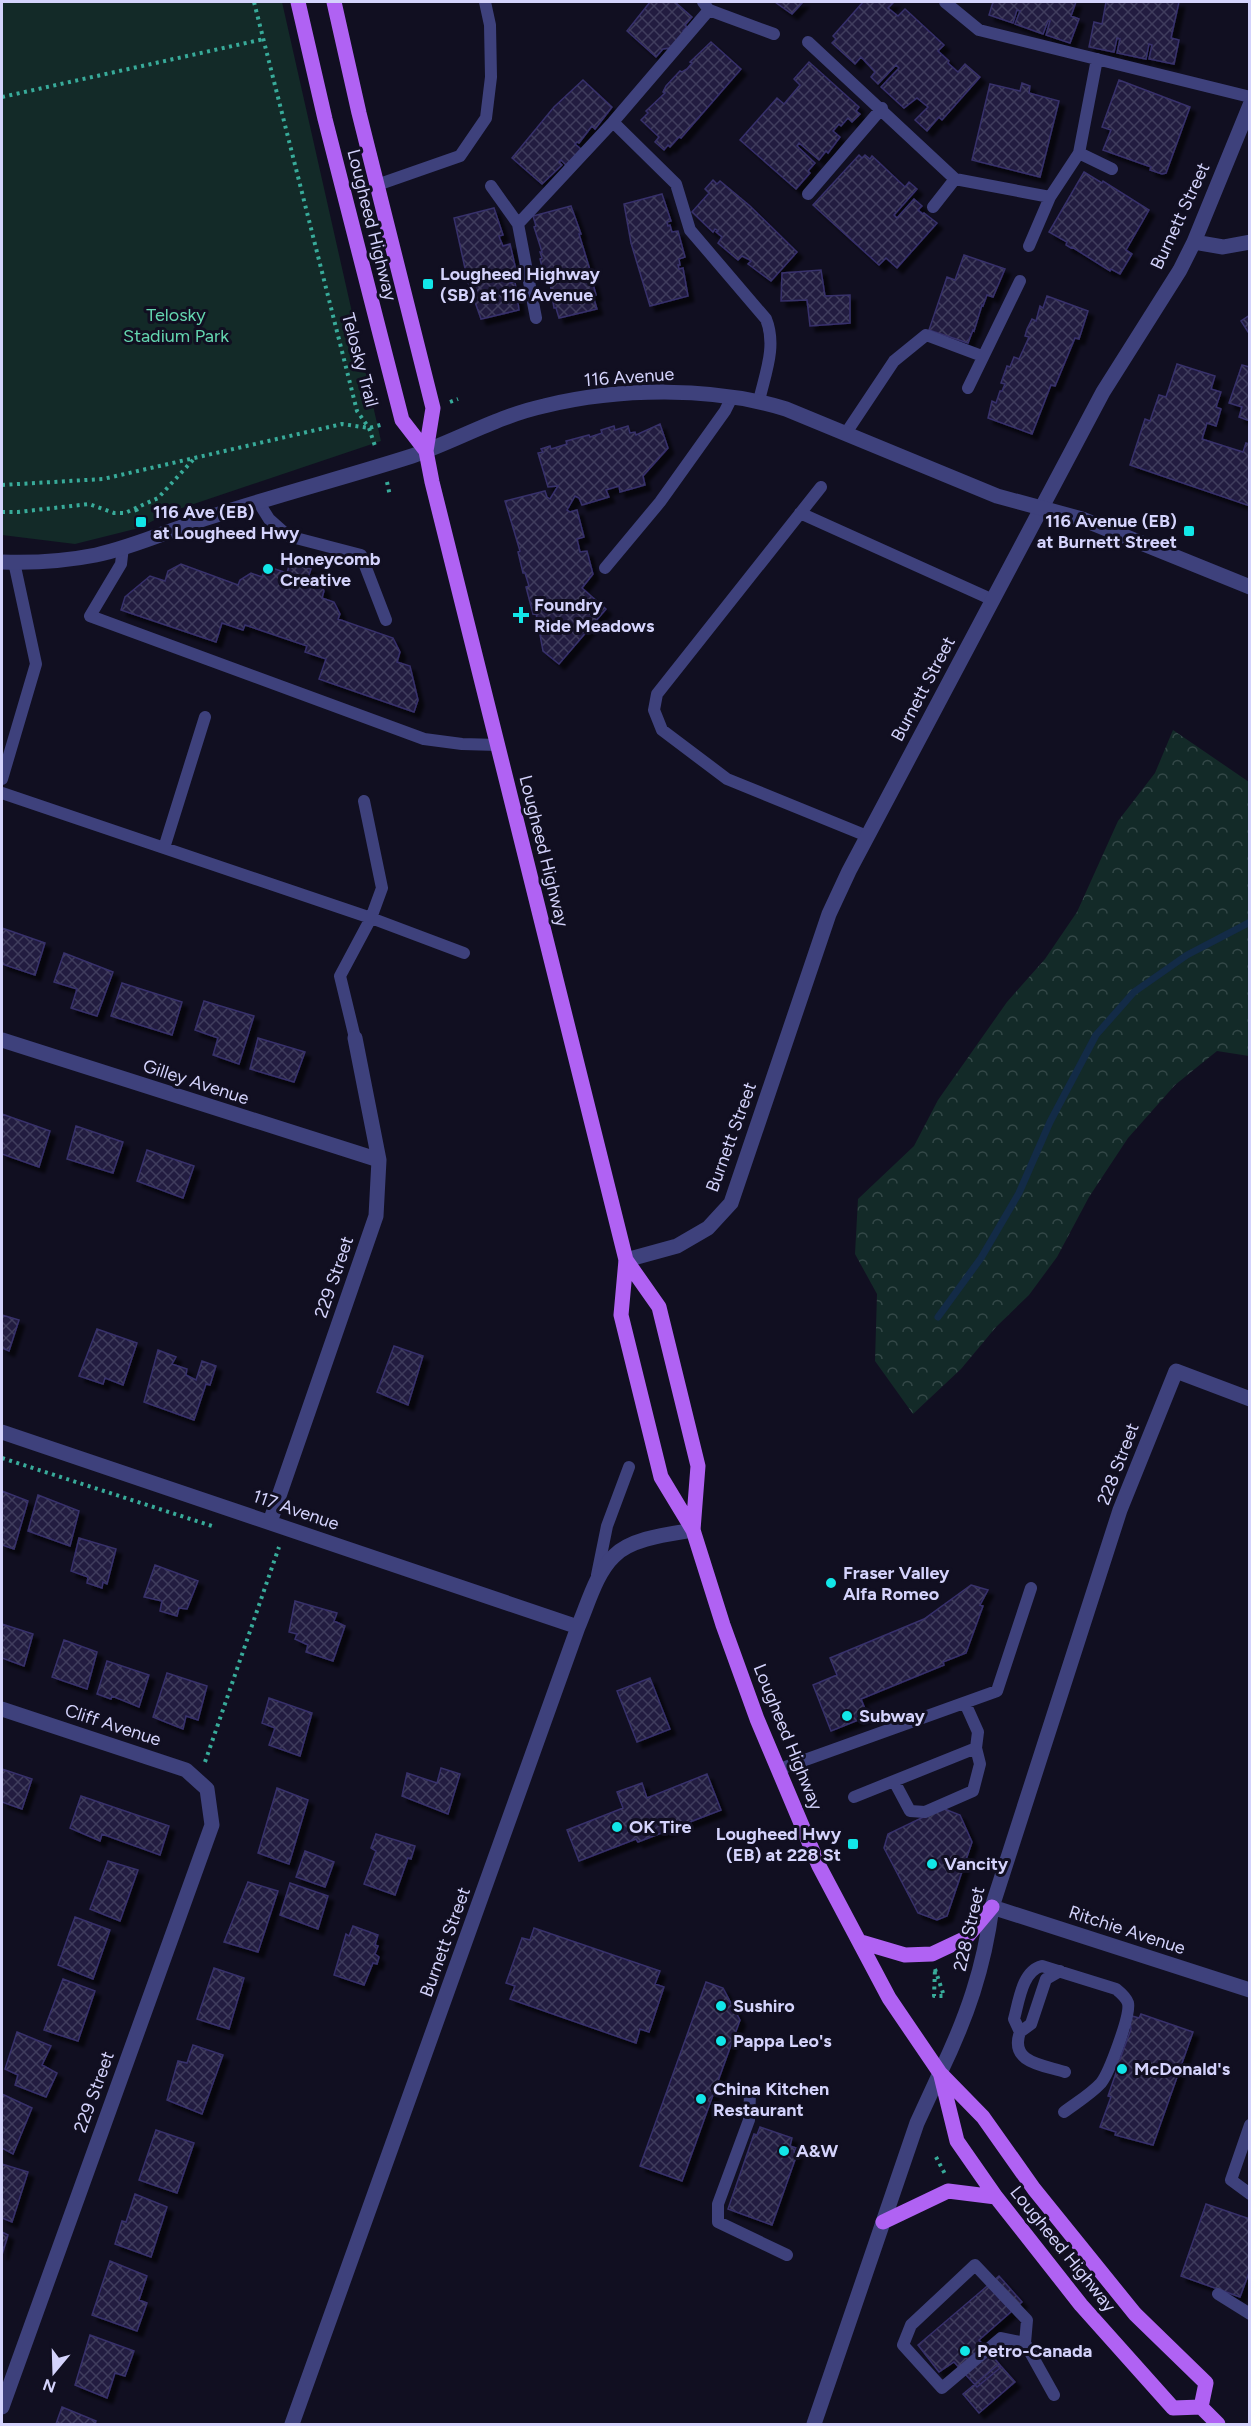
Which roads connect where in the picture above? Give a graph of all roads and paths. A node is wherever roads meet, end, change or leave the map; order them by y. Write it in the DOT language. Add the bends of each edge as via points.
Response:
graph roads {
  1 [pos="254,2"];
  2 [pos="298,2"];
  3 [pos="334,2"];
  4 [pos="485,2"];
  5 [pos="945,2"];
  6 [pos="706,6"];
  7 [pos="774,34"];
  8 [pos="264,39"];
  9 [pos="808,42"];
  10 [pos="1097,59"];
  11 [pos="2,97"];
  12 [pos="1250,97"];
  13 [pos="1250,105"];
  14 [pos="882,108"];
  15 [pos="613,122"];
  16 [pos="1079,153"];
  17 [pos="1112,169"];
  18 [pos="955,179"];
  19 [pos="377,185"];
  20 [pos="491,186"];
  21 [pos="808,194"];
  22 [pos="1050,197"];
  23 [pos="933,207"];
  24 [pos="518,224"];
  25 [pos="1194,242"];
  26 [pos="1250,242"];
  27 [pos="1029,246"];
  28 [pos="1020,281"];
  29 [pos="536,318"];
  30 [pos="982,356"];
  31 [pos="968,388"];
  32 [pos="732,397"];
  33 [pos="759,401"];
  34 [pos="846,433"];
  35 [pos="426,451"];
  36 [pos="194,459"];
  37 [pos="2,485"];
  38 [pos="820,488"];
  39 [pos="259,503"];
  40 [pos="1041,506"];
  41 [pos="136,509"];
  42 [pos="2,512"];
  43 [pos="800,513"];
  44 [pos="141,522"];
  45 [pos="123,548"];
  46 [pos="8,562"];
  47 [pos="605,567"];
  48 [pos="1250,587"];
  49 [pos="993,600"];
  50 [pos="386,620"];
  51 [pos="205,717"];
  52 [pos="498,745"];
  53 [pos="2,779"];
  54 [pos="2,794"];
  55 [pos="364,801"];
  56 [pos="867,836"];
  57 [pos="164,848"];
  58 [pos="371,918"];
  59 [pos="464,953"];
  60 [pos="355,1038"];
  61 [pos="2,1040"];
  62 [pos="379,1160"];
  63 [pos="626,1260"];
  64 [pos="1250,1399"];
  65 [pos="2,1432"];
  66 [pos="2,1458"];
  67 [pos="629,1467"];
  68 [pos="270,1522"];
  69 [pos="222,1529"];
  70 [pos="693,1530"];
  71 [pos="268,1543"];
  72 [pos="279,1547"];
  73 [pos="290,1551"];
  74 [pos="595,1586"];
  75 [pos="1031,1588"];
  76 [pos="578,1627"];
  77 [pos="965,1702"];
  78 [pos="2,1709"];
  79 [pos="976,1748"];
  80 [pos="780,1769"];
  81 [pos="195,1778"];
  82 [pos="894,1781"];
  83 [pos="207,1789"];
  84 [pos="854,1797"];
  85 [pos="992,1906"];
  86 [pos="861,1942"];
  87 [pos="1060,1971"];
  88 [pos="1250,1990"];
  89 [pos="944,1996"];
  90 [pos="1020,2032"];
  91 [pos="1065,2072"];
  92 [pos="940,2073"];
  93 [pos="750,2094"];
  94 [pos="1064,2112"];
  95 [pos="1250,2125"];
  96 [pos="944,2155"];
  97 [pos="945,2174"];
  98 [pos="1250,2194"];
  99 [pos="996,2197"];
  100 [pos="883,2222"];
  101 [pos="786,2254"];
  102 [pos="1218,2294"];
  103 [pos="1250,2314"];
  104 [pos="1025,2343"];
  105 [pos="1054,2395"];
  106 [pos="2,2407"];
  107 [pos="1201,2407"];
  108 [pos="292,2424"];
  109 [pos="814,2424"];
  110 [pos="1218,2424"];
  1 -- 8 [label="path, Telosky Trail"];
  2 -- 35 [label="main road, Lougheed Highway" via="402,420"];
  3 -- 19 [label="main road, Lougheed Highway"];
  4 -- 19 [label="lane" via="490,25 491,77 486,118 460,156"];
  5 -- 10 [label="lane" via="979,30"];
  6 -- 7 [label="lane"];
  6 -- 15 [label="lane"];
  8 -- 11 [label="path"];
  8 -- 36 [label="path, Telosky Trail" via="357,411 369,428 342,424"];
  9 -- 14 [label="lane"];
  10 -- 12 [label="lane"];
  10 -- 16 [label="lane"];
  13 -- 25 [label="street, Burnett Street"];
  14 -- 18 [label="lane"];
  14 -- 21 [label="lane"];
  15 -- 24 [label="lane"];
  15 -- 33 [label="lane" via="676,184 690,230 766,319 772,344"];
  16 -- 17 [label="lane"];
  16 -- 22 [label="lane"];
  18 -- 22 [label="lane"];
  18 -- 23 [label="lane"];
  19 -- 35 [label="main road, Lougheed Highway" via="433,408"];
  20 -- 24 [label="lane"];
  22 -- 27 [label="lane"];
  24 -- 29 [label="lane"];
  25 -- 26 [label="street" via="1223,247"];
  25 -- 40 [label="street, Burnett Street" via="1103,392"];
  28 -- 30 [label="lane"];
  30 -- 31 [label="lane"];
  30 -- 34 [label="lane" via="926,335 894,361"];
  32 -- 33 [label="street, 116 Avenue"];
  32 -- 35 [label="street, 116 Avenue" via="614,394 542,406"];
  32 -- 47 [label="lane" via="660,502"];
  33 -- 34 [label="street, 116 Avenue"];
  34 -- 40 [label="street, 116 Avenue" via="997,496"];
  35 -- 39 [label="street, 116 Avenue"];
  35 -- 52 [label="main road, Lougheed Highway"];
  36 -- 37 [label="path, Telosky Trail" via="103,479"];
  36 -- 41 [label="path" via="158,498"];
  38 -- 43 [label="lane"];
  39 -- 45 [label="street, 116 Avenue"];
  39 -- 50 [label="lane" via="269,519 288,536 361,555"];
  40 -- 48 [label="street, 116 Avenue"];
  40 -- 49 [label="street, Burnett Street"];
  41 -- 42 [label="path" via="114,513 89,504"];
  41 -- 44 [label="path"];
  43 -- 49 [label="lane"];
  43 -- 56 [label="lane" via="657,694 654,710 662,730 727,779"];
  45 -- 46 [label="street, 116 Avenue" via="73,558"];
  45 -- 52 [label="lane" via="121,564 90,616 424,739"];
  46 -- 53 [label="lane" via="36,664"];
  49 -- 56 [label="street, Burnett Street"];
  51 -- 57 [label="lane"];
  52 -- 63 [label="main road, Lougheed Highway"];
  54 -- 57 [label="lane"];
  55 -- 58 [label="lane" via="382,888"];
  56 -- 63 [label="street, Burnett Street" via="829,914 731,1203 708,1228 677,1246"];
  57 -- 58 [label="lane"];
  58 -- 59 [label="lane"];
  58 -- 60 [label="lane" via="340,976"];
  60 -- 62 [label="street, 229 Street"];
  61 -- 62 [label="street, Gilley Avenue"];
  62 -- 68 [label="street, 229 Street" via="376,1216"];
  63 -- 70 [label="main road, Lougheed Highway" via="621,1315 646,1422 661,1477"];
  63 -- 70 [label="main road, Lougheed Highway" via="658,1307 693,1444 698,1466"];
  64 -- 85 [label="street, 228 Street" via="1176,1371 1120,1510"];
  65 -- 68 [label="street, 117 Avenue"];
  66 -- 69 [label="path"];
  67 -- 74 [label="lane" via="607,1526"];
  68 -- 76 [label="street, 117 Avenue"];
  70 -- 74 [label="street, Burnett Street" via="655,1536 620,1551 612,1557"];
  70 -- 80 [label="main road, Lougheed Highway" via="753,1709"];
  71 -- 72 [label="path"];
  72 -- 73 [label="path"];
  72 -- 81 [label="path" via="206,1760"];
  74 -- 76 [label="street, Burnett Street"];
  75 -- 77 [label="lane" via="997,1691"];
  76 -- 108 [label="street, Burnett Street"];
  77 -- 79 [label="lane" via="978,1732"];
  77 -- 80 [label="lane"];
  78 -- 81 [label="street, Cliff Avenue" via="186,1770"];
  79 -- 82 [label="lane"];
  79 -- 82 [label="lane" via="980,1764 973,1791 925,1812 910,1811"];
  80 -- 86 [label="main road, Lougheed Highway" via="819,1866"];
  81 -- 83 [label="street, Cliff Avenue"];
  82 -- 84 [label="lane"];
  83 -- 106 [label="street, 229 Street" via="212,1825"];
  85 -- 86 [label="main road" via="966,1938 932,1954 904,1955"];
  85 -- 88 [label="street, Ritchie Avenue"];
  85 -- 92 [label="street, 228 Street" via="985,1953 971,2002"];
  86 -- 92 [label="main road, Lougheed Highway" via="889,1998"];
  87 -- 90 [label="lane" via="1046,1979 1031,2024"];
  87 -- 90 [label="lane" via="1042,1966 1027,1978 1014,2019"];
  87 -- 94 [label="lane" via="1116,1989 1129,2005 1109,2070 1101,2083"];
  89 -- 89 [label="path" via="941,1987 935,1969 934,1996"];
  90 -- 91 [label="lane" via="1016,2043 1022,2056"];
  92 -- 99 [label="main road, Lougheed Highway" via="957,2141"];
  92 -- 100 [label="street, 228 Street" via="916,2123"];
  92 -- 107 [label="main road, Lougheed Highway" via="982,2117 1041,2199 1135,2314 1206,2383"];
  93 -- 101 [label="lane" via="749,2120 718,2204 718,2222"];
  95 -- 98 [label="lane" via="1231,2180"];
  96 -- 97 [label="path" via="938,2159"];
  99 -- 100 [label="main road" via="948,2191"];
  99 -- 107 [label="main road, Lougheed Highway" via="1082,2305 1173,2408"];
  100 -- 109 [label="street, 228 Street"];
  102 -- 103 [label="lane"];
  104 -- 104 [label="lane" via="1001,2338 942,2388 903,2345 911,2325 975,2265 1027,2320"];
  104 -- 105 [label="lane"];
  107 -- 110 [label="main road"];
}
